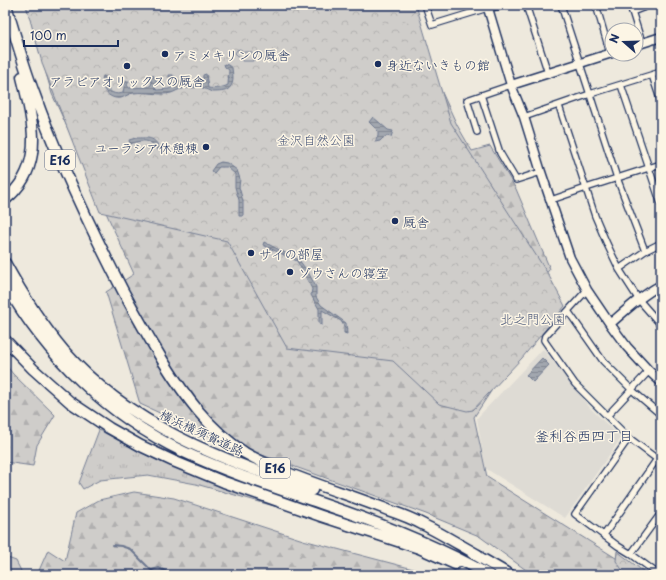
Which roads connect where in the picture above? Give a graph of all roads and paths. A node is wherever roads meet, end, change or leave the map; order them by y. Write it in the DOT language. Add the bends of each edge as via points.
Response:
graph roads {
  1 [pos="6,5"];
  2 [pos="425,5"];
  3 [pos="507,5"];
  4 [pos="526,5"];
  5 [pos="561,5"];
  6 [pos="596,5"];
  7 [pos="630,5"];
  8 [pos="650,5"];
  9 [pos="487,7"];
  10 [pos="5,9"];
  11 [pos="632,12"];
  12 [pos="634,22"];
  13 [pos="604,31"];
  14 [pos="661,37"];
  15 [pos="644,42"];
  16 [pos="604,55"];
  17 [pos="580,63"];
  18 [pos="661,72"];
  19 [pos="548,73"];
  20 [pos="652,75"];
  21 [pos="511,85"];
  22 [pos="621,85"];
  23 [pos="590,94"];
  24 [pos="481,95"];
  25 [pos="661,102"];
  26 [pos="559,106"];
  27 [pos="524,117"];
  28 [pos="477,132"];
  29 [pos="661,164"];
  30 [pos="648,167"];
  31 [pos="541,172"];
  32 [pos="617,178"];
  33 [pos="586,188"];
  34 [pos="5,200"];
  35 [pos="550,200"];
  36 [pos="661,204"];
  37 [pos="661,243"];
  38 [pos="645,251"];
  39 [pos="5,263"];
  40 [pos="619,269"];
  41 [pos="5,283"];
  42 [pos="661,285"];
  43 [pos="587,290"];
  44 [pos="639,300"];
  45 [pos="568,311"];
  46 [pos="610,324"];
  47 [pos="661,326"];
  48 [pos="5,340"];
  49 [pos="649,371"];
  50 [pos="85,379"];
  51 [pos="661,382"];
  52 [pos="632,390"];
  53 [pos="121,408"];
  54 [pos="661,415"];
  55 [pos="607,416"];
  56 [pos="629,438"];
  57 [pos="659,460"];
  58 [pos="661,513"];
  59 [pos="604,535"];
  60 [pos="632,554"];
  61 [pos="478,555"];
  62 [pos="661,572"];
  63 [pos="479,575"];
  64 [pos="489,575"];
  65 [pos="510,575"];
  1 -- 61 [label="highway, E16" via="25,68 51,138 83,210 144,330 197,410 225,439 272,467 422,524"];
  2 -- 9 [label="street" via="432,25"];
  3 -- 9 [label="street"];
  4 -- 19 [label="street"];
  5 -- 17 [label="street"];
  6 -- 13 [label="street"];
  7 -- 11 [label="street"];
  8 -- 11 [label="street"];
  9 -- 21 [label="street"];
  10 -- 34 [label="highway, E16" via="32,122 33,137 32,156 25,176 17,189"];
  11 -- 12 [label="street"];
  14 -- 15 [label="street"];
  16 -- 17 [label="street"];
  17 -- 19 [label="street"];
  17 -- 23 [label="street"];
  18 -- 20 [label="street"];
  19 -- 21 [label="street"];
  20 -- 22 [label="street"];
  20 -- 25 [label="street"];
  21 -- 24 [label="street"];
  21 -- 27 [label="street"];
  22 -- 23 [label="street"];
  22 -- 30 [label="street"];
  23 -- 26 [label="street"];
  23 -- 32 [label="street"];
  24 -- 28 [label="street" via="466,100"];
  24 -- 31 [label="street" via="500,153 516,180"];
  26 -- 27 [label="street"];
  26 -- 33 [label="street"];
  27 -- 31 [label="street"];
  29 -- 30 [label="street"];
  30 -- 32 [label="street"];
  30 -- 36 [label="street"];
  31 -- 35 [label="street"];
  32 -- 33 [label="street"];
  32 -- 38 [label="street"];
  33 -- 35 [label="street"];
  33 -- 40 [label="street" via="595,216"];
  35 -- 43 [label="street" via="570,258"];
  37 -- 38 [label="street"];
  38 -- 40 [label="street"];
  39 -- 50 [label="highway, 横浜横須賀道路 / E16" via="46,329"];
  40 -- 44 [label="street"];
  41 -- 50 [label="highway, 横浜横須賀道路 / E16" via="40,336 59,359"];
  42 -- 44 [label="street"];
  43 -- 45 [label="street"];
  43 -- 46 [label="street"];
  44 -- 46 [label="street"];
  44 -- 47 [label="street"];
  45 -- 52 [label="street" via="604,360"];
  45 -- 55 [label="street" via="544,340 576,384"];
  46 -- 49 [label="street"];
  48 -- 63 [label="highway, E16" via="70,402 109,428 173,462 321,516 419,548"];
  49 -- 51 [label="street"];
  49 -- 52 [label="street"];
  50 -- 53 [label="highway, 横浜横須賀道路 / E16" via="105,390"];
  52 -- 54 [label="street"];
  52 -- 55 [label="street"];
  53 -- 61 [label="highway, 横浜横須賀道路 / E16" via="216,455 387,515"];
  53 -- 64 [label="highway, 横浜横須賀道路 / E16" via="142,428 184,452 243,477 402,533"];
  55 -- 56 [label="street"];
  56 -- 57 [label="street"];
  56 -- 59 [label="street" via="575,514"];
  57 -- 59 [label="street"];
  58 -- 60 [label="street"];
  59 -- 60 [label="street"];
  60 -- 62 [label="street" via="654,571 660,574"];
  61 -- 65 [label="highway, 横浜横須賀道路 / E16"];
}
